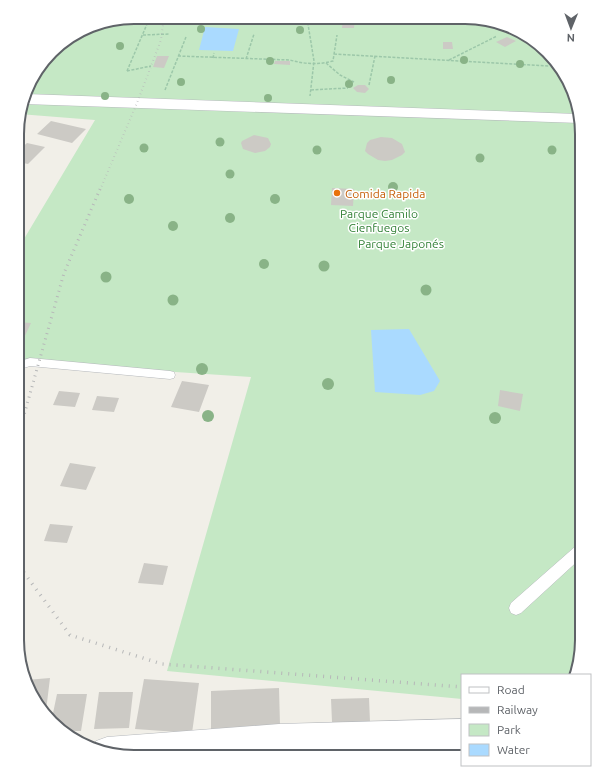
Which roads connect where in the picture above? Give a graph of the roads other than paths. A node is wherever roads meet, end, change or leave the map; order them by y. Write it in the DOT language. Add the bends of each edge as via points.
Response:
graph roads {
  1 [pos="30,99"];
  2 [pos="574,119"];
  3 [pos="24,364"];
  4 [pos="170,375"];
  5 [pos="575,555"];
  6 [pos="516,608"];
  7 [pos="461,734"];
  8 [pos="134,750"];
  1 -- 2 [label="street"];
  3 -- 4 [label="lane" via="30,362"];
  5 -- 6 [label="lane"];
  7 -- 8 [label="street" via="279,739"];
}
